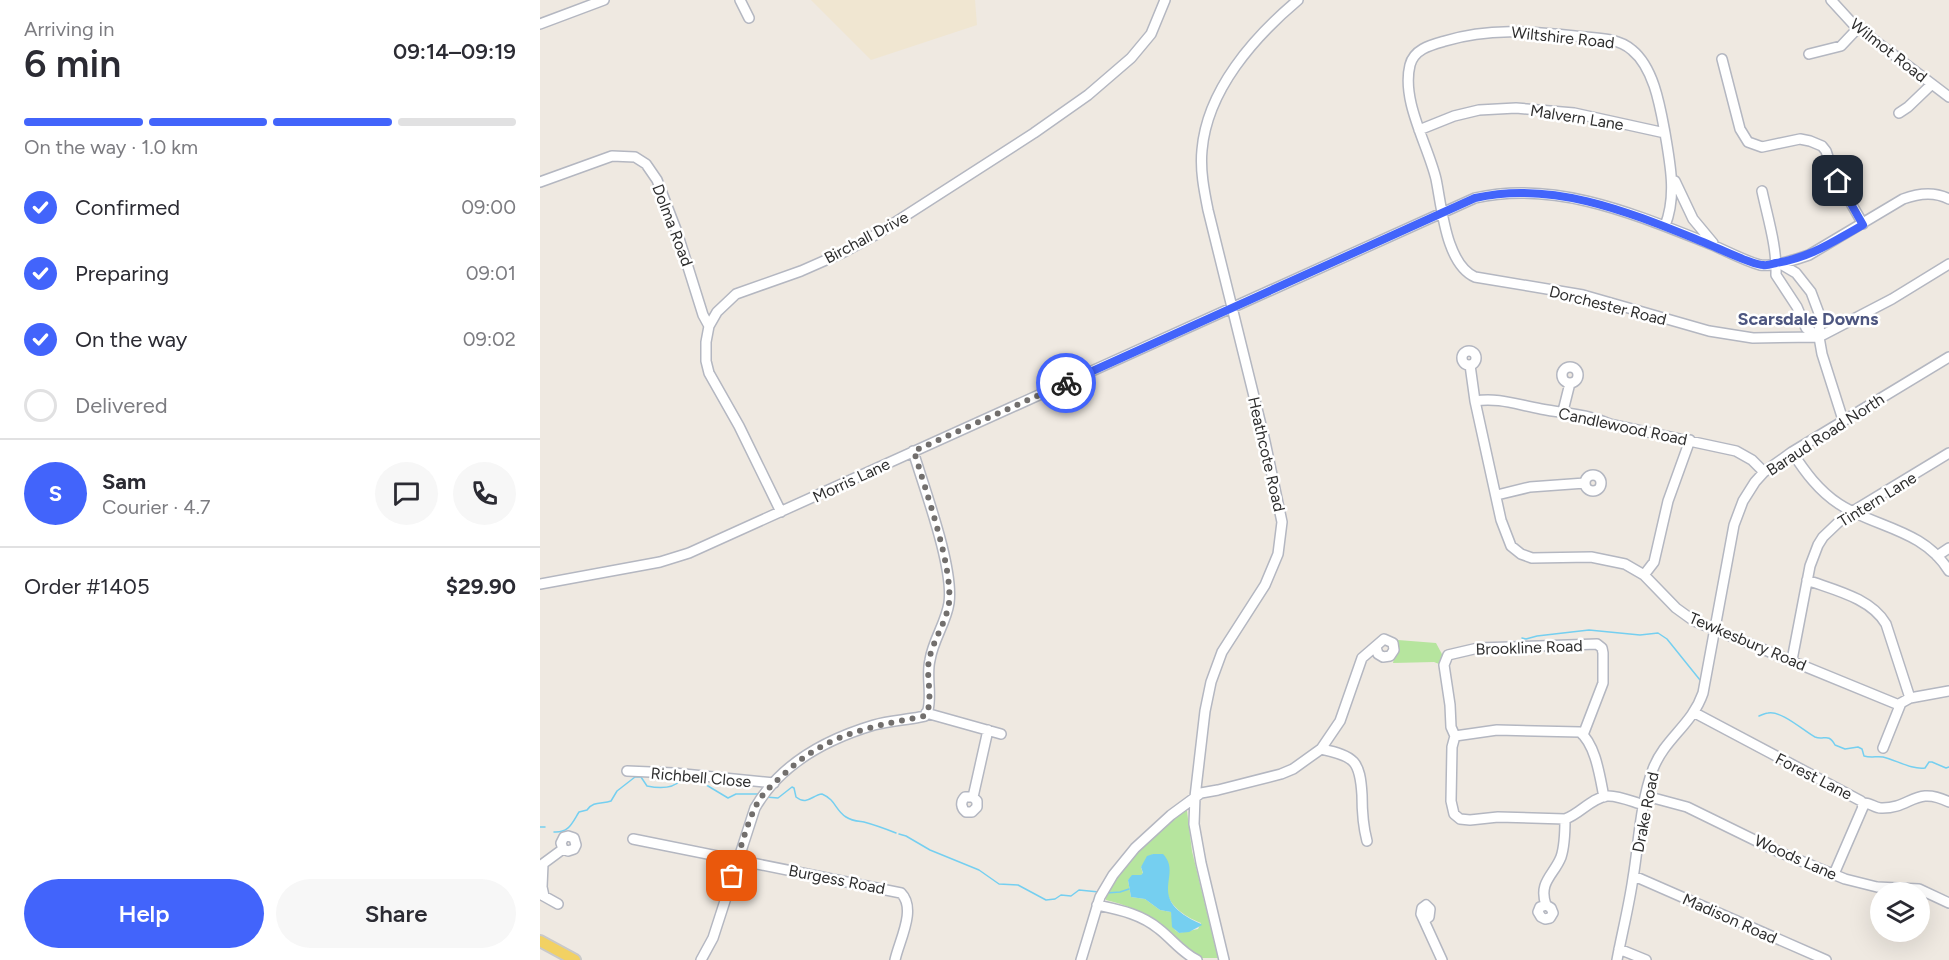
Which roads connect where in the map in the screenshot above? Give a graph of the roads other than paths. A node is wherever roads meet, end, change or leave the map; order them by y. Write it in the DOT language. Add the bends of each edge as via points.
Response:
graph roads {
  1 [pos="604,0"];
  2 [pos="740,0"];
  3 [pos="1165,0"];
  4 [pos="1832,0"];
  5 [pos="1296,1"];
  6 [pos="749,18"];
  7 [pos="540,24"];
  8 [pos="1858,27"];
  9 [pos="1809,54"];
  10 [pos="1722,59"];
  11 [pos="1410,63"];
  12 [pos="1932,84"];
  13 [pos="1949,97"];
  14 [pos="1899,113"];
  15 [pos="1419,130"];
  16 [pos="1665,133"];
  17 [pos="1671,168"];
  18 [pos="540,182"];
  19 [pos="1762,191"];
  20 [pos="1949,199"];
  21 [pos="1443,212"];
  22 [pos="1863,225"];
  23 [pos="1665,226"];
  24 [pos="1716,247"];
  25 [pos="1777,263"];
  26 [pos="1949,264"];
  27 [pos="1232,308"];
  28 [pos="709,326"];
  29 [pos="1819,337"];
  30 [pos="1949,357"];
  31 [pos="1470,365"];
  32 [pos="1570,382"];
  33 [pos="1475,401"];
  34 [pos="1563,411"];
  35 [pos="1843,420"];
  36 [pos="1690,440"];
  37 [pos="914,451"];
  38 [pos="1792,452"];
  39 [pos="1949,453"];
  40 [pos="1764,472"];
  41 [pos="1585,483"];
  42 [pos="1497,495"];
  43 [pos="781,512"];
  44 [pos="1854,512"];
  45 [pos="1949,548"];
  46 [pos="1937,556"];
  47 [pos="1949,571"];
  48 [pos="1644,575"];
  49 [pos="1807,580"];
  50 [pos="540,584"];
  51 [pos="1715,629"];
  52 [pos="1376,647"];
  53 [pos="1792,660"];
  54 [pos="1706,678"];
  55 [pos="1949,691"];
  56 [pos="1910,698"];
  57 [pos="1899,705"];
  58 [pos="926,713"];
  59 [pos="1695,713"];
  60 [pos="988,730"];
  61 [pos="1001,734"];
  62 [pos="1583,735"];
  63 [pos="1455,736"];
  64 [pos="1883,748"];
  65 [pos="1321,749"];
  66 [pos="627,771"];
  67 [pos="774,783"];
  68 [pos="973,797"];
  69 [pos="1195,797"];
  70 [pos="1604,797"];
  71 [pos="1645,801"];
  72 [pos="1949,802"];
  73 [pos="1863,803"];
  74 [pos="1565,819"];
  75 [pos="633,839"];
  76 [pos="1367,841"];
  77 [pos="563,849"];
  78 [pos="737,859"];
  79 [pos="542,865"];
  80 [pos="1834,874"];
  81 [pos="1634,876"];
  82 [pos="542,895"];
  83 [pos="1100,897"];
  84 [pos="1949,903"];
  85 [pos="558,904"];
  86 [pos="1546,905"];
  87 [pos="1425,921"];
  88 [pos="540,941"];
  89 [pos="1619,949"];
  90 [pos="1822,959"];
  91 [pos="575,960"];
  92 [pos="701,960"];
  93 [pos="895,960"];
  94 [pos="1081,960"];
  95 [pos="1197,960"];
  96 [pos="1224,960"];
  97 [pos="1442,960"];
  98 [pos="1617,960"];
  99 [pos="1646,960"];
  1 -- 7 [label="street"];
  2 -- 6 [label="street"];
  3 -- 28 [label="street, Birchall Drive" via="1145,43 1088,95 877,234 801,271 730,297"];
  4 -- 8 [label="street, Wilmot Road"];
  5 -- 27 [label="street, Heathcote Road" via="1232,72 1215,103 1203,138 1204,193"];
  8 -- 9 [label="street" via="1841,46"];
  8 -- 12 [label="street, Wilmot Road"];
  10 -- 22 [label="street" via="1740,129 1748,142 1762,147 1806,140 1822,146"];
  11 -- 15 [label="street, Dorchester Road" via="1410,94"];
  11 -- 16 [label="street, Wiltshire Road" via="1423,48 1477,33 1523,31 1620,43 1638,55 1644,65 1662,110"];
  12 -- 13 [label="street, Wilmot Road"];
  12 -- 14 [label="street"];
  15 -- 16 [label="street, Malvern Lane" via="1479,110 1516,108 1574,113"];
  15 -- 21 [label="street, Dorchester Road"];
  16 -- 17 [label="street, Wiltshire Road"];
  17 -- 23 [label="street, Wiltshire Road" via="1673,190"];
  17 -- 24 [label="street, Wiltshire Road" via="1693,219"];
  18 -- 28 [label="street, Dolma Road" via="612,156 631,156 646,164 657,180"];
  19 -- 25 [label="street"];
  20 -- 22 [label="street" via="1936,194 1914,195"];
  21 -- 23 [label="street, Morris Lane" via="1475,198 1524,192 1598,203"];
  21 -- 27 [label="street, Morris Lane"];
  21 -- 29 [label="street, Dorchester Road" via="1454,255 1475,277 1583,295 1709,332 1753,338"];
  22 -- 25 [label="street" via="1809,255"];
  23 -- 24 [label="street, Morris Lane"];
  24 -- 25 [label="street, Morris Lane" via="1762,265"];
  25 -- 29 [label="street" via="1776,275 1806,328"];
  25 -- 29 [label="street" via="1796,273 1811,292 1820,316"];
  26 -- 29 [label="street, Dorchester Road"];
  27 -- 37 [label="street, Morris Lane"];
  27 -- 69 [label="street, Heathcote Road" via="1279,503 1281,538 1265,585 1222,652 1213,675"];
  28 -- 43 [label="street, Birchall Drive" via="705,352 709,372"];
  29 -- 35 [label="street"];
  30 -- 35 [label="street, Baraud Road North"];
  31 -- 33 [label="street, Tewkesbury Road"];
  32 -- 34 [label="street"];
  33 -- 34 [label="street, Candlewood Road" via="1492,399"];
  33 -- 42 [label="street, Tewkesbury Road"];
  34 -- 36 [label="street, Candlewood Road"];
  35 -- 38 [label="street, Baraud Road North"];
  36 -- 40 [label="street, Candlewood Road" via="1736,451"];
  36 -- 48 [label="street" via="1668,501 1654,562"];
  37 -- 43 [label="street, Morris Lane"];
  37 -- 58 [label="street" via="943,555 949,596 948,610 930,659"];
  38 -- 40 [label="street, Baraud Road North"];
  38 -- 44 [label="street" via="1814,482"];
  39 -- 44 [label="street, Tintern Lane"];
  40 -- 51 [label="street, Baraud Road North" via="1743,501 1734,525"];
  41 -- 42 [label="street" via="1539,486"];
  42 -- 48 [label="street, Tewkesbury Road" via="1508,540 1521,554 1532,558 1603,558"];
  43 -- 50 [label="street, Morris Lane" via="679,557"];
  44 -- 46 [label="street" via="1896,528"];
  44 -- 49 [label="street, Tintern Lane" via="1839,520 1823,537"];
  45 -- 46 [label="street"];
  46 -- 47 [label="street"];
  48 -- 51 [label="street, Tewkesbury Road" via="1682,614"];
  49 -- 53 [label="street, Tintern Lane"];
  49 -- 56 [label="street" via="1866,603 1880,614"];
  51 -- 53 [label="street, Tewkesbury Road"];
  51 -- 54 [label="street, Baraud Road North"];
  52 -- 65 [label="street" via="1362,658 1340,721"];
  53 -- 57 [label="street, Tewkesbury Road"];
  54 -- 59 [label="street, Drake Road"];
  55 -- 56 [label="street"];
  56 -- 57 [label="street"];
  57 -- 64 [label="street"];
  58 -- 60 [label="street"];
  58 -- 67 [label="street" via="873,726 825,744"];
  59 -- 71 [label="street, Drake Road" via="1659,755"];
  59 -- 73 [label="street, Forest Lane"];
  60 -- 61 [label="street"];
  60 -- 68 [label="street"];
  62 -- 63 [label="street" via="1497,730"];
  62 -- 63 [label="street, Brookline Road" via="1603,683 1603,653 1597,644 1478,648 1448,655 1444,665"];
  62 -- 70 [label="street" via="1600,771"];
  63 -- 74 [label="street" via="1451,801 1454,814 1460,819"];
  65 -- 69 [label="street" via="1293,770"];
  65 -- 76 [label="street" via="1349,758 1358,766"];
  66 -- 67 [label="street, Richbell Close"];
  67 -- 78 [label="street" via="762,796"];
  69 -- 83 [label="street" via="1135,848"];
  69 -- 96 [label="street, Heathcote Road" via="1196,842"];
  70 -- 71 [label="street, Woods Lane"];
  70 -- 74 [label="street"];
  71 -- 80 [label="street, Woods Lane" via="1687,807"];
  71 -- 81 [label="street, Drake Road"];
  72 -- 73 [label="street" via="1927,795 1888,807"];
  73 -- 80 [label="street, Forest Lane"];
  74 -- 86 [label="street" via="1560,859 1546,879"];
  75 -- 78 [label="street"];
  77 -- 79 [label="street"];
  78 -- 92 [label="street"];
  78 -- 93 [label="street, Burgess Road" via="901,893 907,899 909,911"];
  79 -- 82 [label="street"];
  80 -- 84 [label="street, Woods Lane" via="1877,887 1919,889"];
  81 -- 89 [label="street, Drake Road"];
  81 -- 90 [label="street, Madison Road"];
  82 -- 85 [label="street"];
  83 -- 94 [label="street"];
  83 -- 95 [label="street" via="1145,919"];
  87 -- 97 [label="street"];
  88 -- 91 [label="main road"];
  89 -- 98 [label="street, Drake Road"];
  89 -- 99 [label="street"];
}
